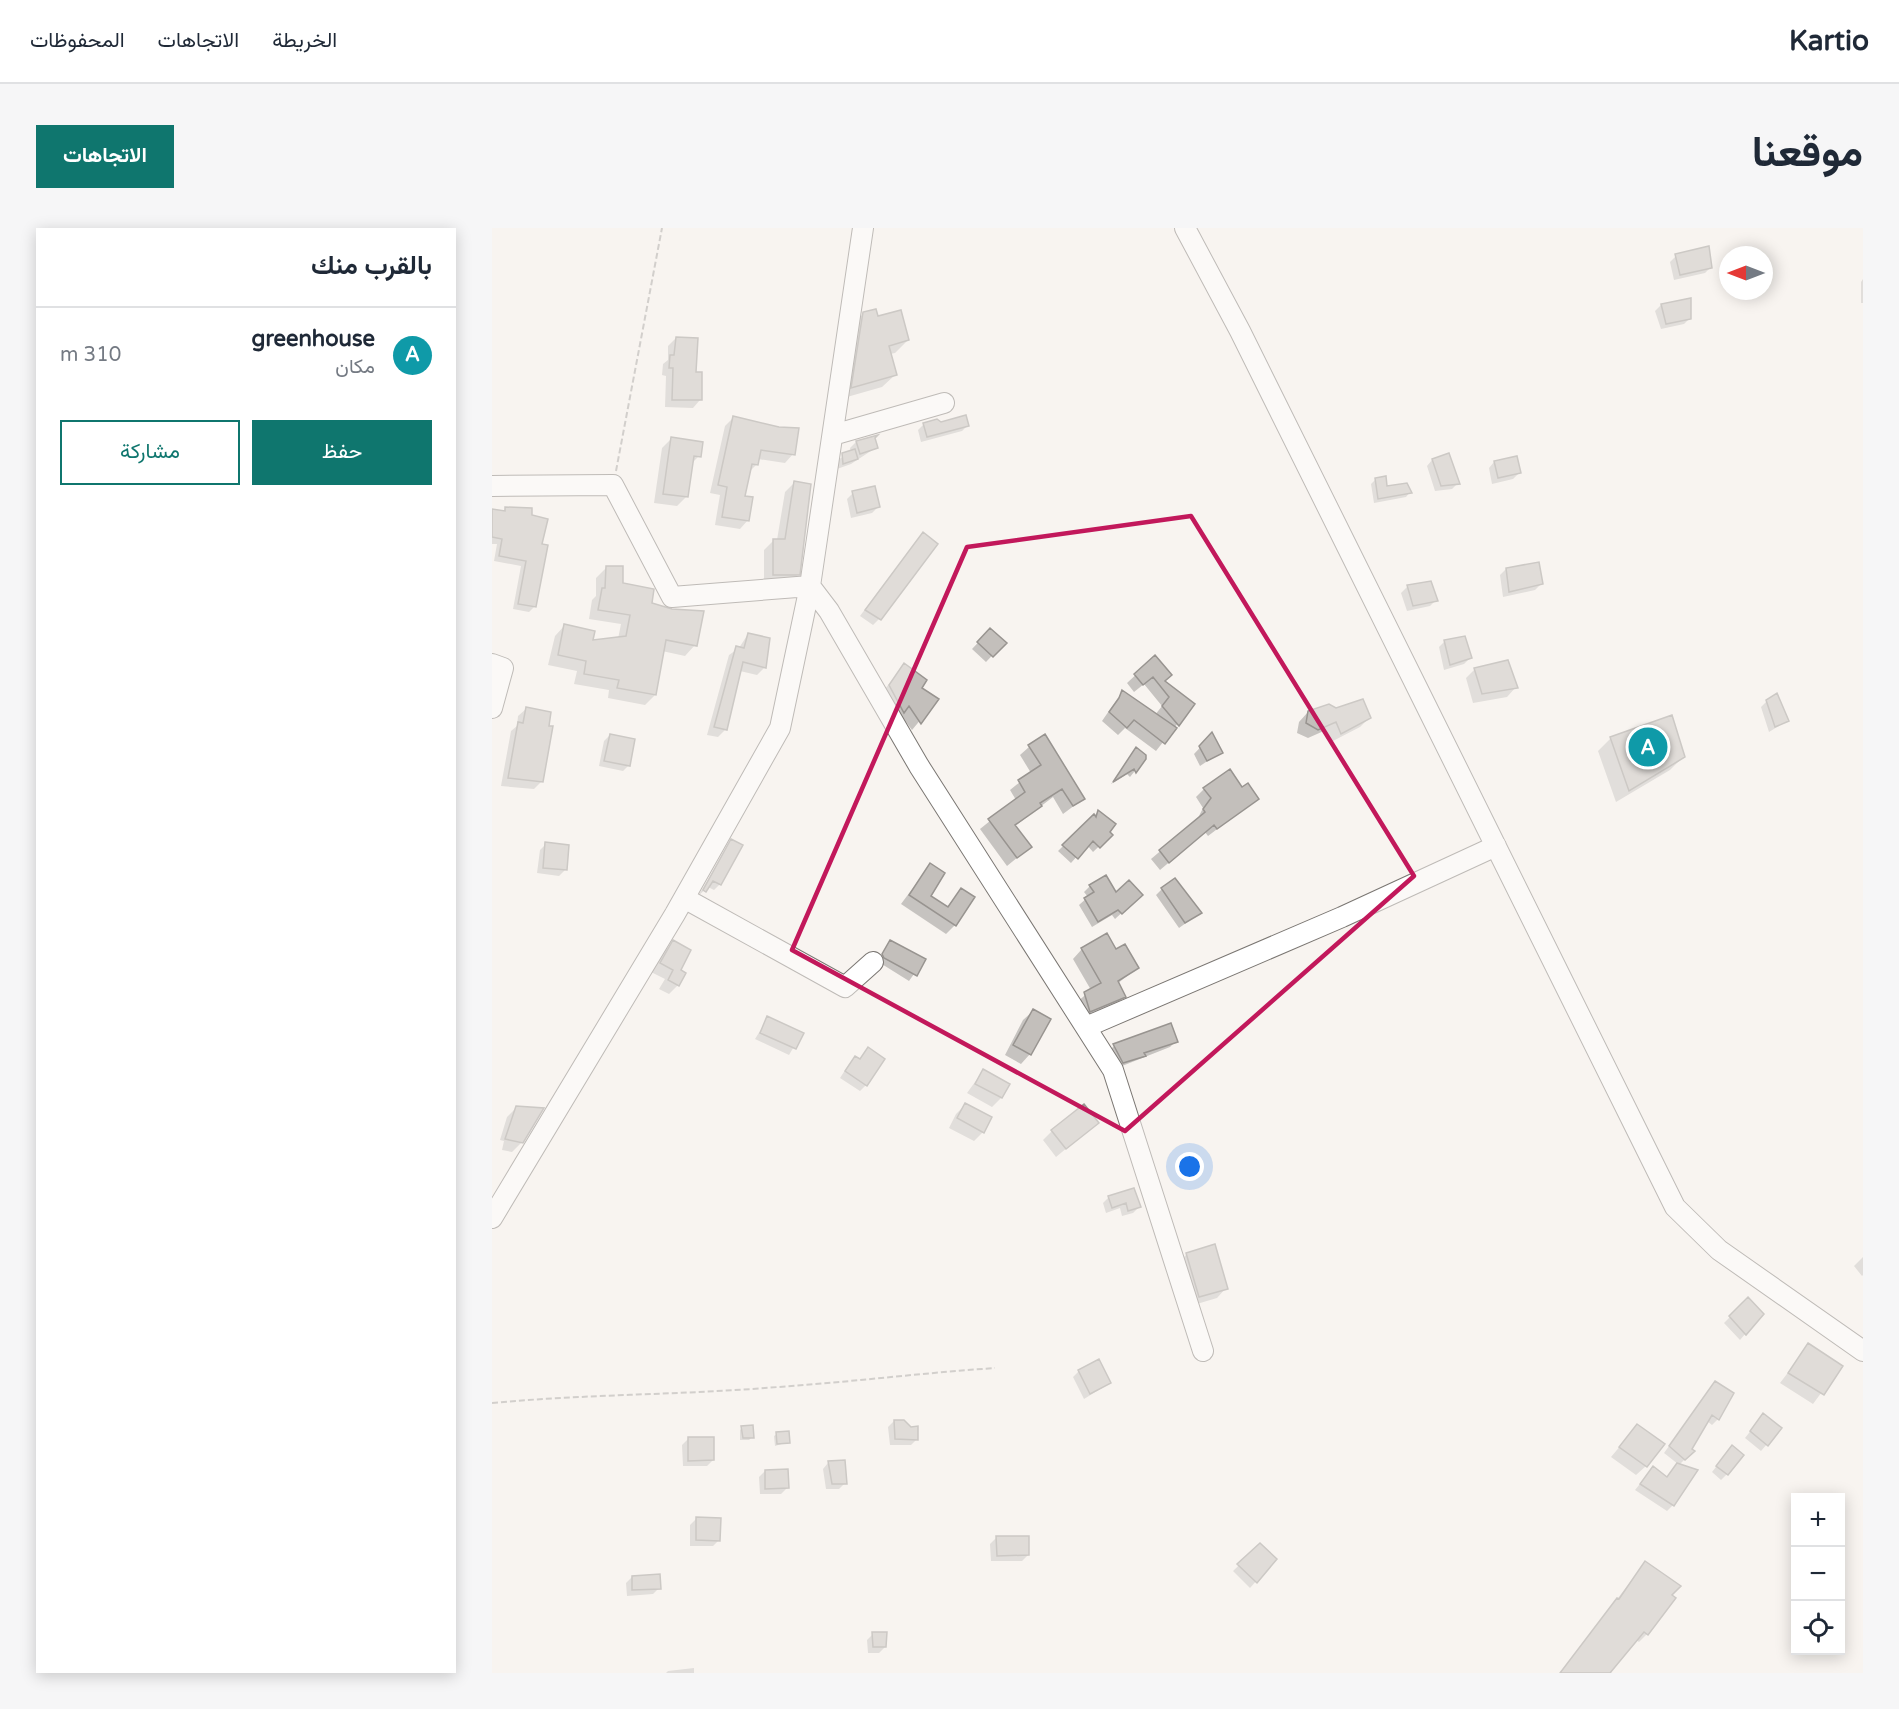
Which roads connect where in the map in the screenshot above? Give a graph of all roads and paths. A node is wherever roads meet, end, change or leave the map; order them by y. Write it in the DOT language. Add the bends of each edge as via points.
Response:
graph roads {
  1 [pos="662,228"];
  2 [pos="863,228"];
  3 [pos="1185,228"];
  4 [pos="944,403"];
  5 [pos="833,435"];
  6 [pos="613,485"];
  7 [pos="492,486"];
  8 [pos="810,586"];
  9 [pos="492,664"];
  10 [pos="492,708"];
  11 [pos="1496,846"];
  12 [pos="684,898"];
  13 [pos="873,962"];
  14 [pos="1086,1027"];
  15 [pos="492,1218"];
  16 [pos="1203,1351"];
  17 [pos="1863,1351"];
  18 [pos="995,1368"];
  19 [pos="492,1403"];
  1 -- 6 [label="path"];
  2 -- 5 [label="street"];
  3 -- 11 [label="street"];
  4 -- 5 [label="street"];
  5 -- 8 [label="street"];
  6 -- 7 [label="street"];
  6 -- 8 [label="street" via="672,597"];
  8 -- 12 [label="street" via="780,728"];
  8 -- 14 [label="street" via="829,611 919,766"];
  9 -- 10 [label="street" via="503,668"];
  11 -- 14 [label="street"];
  11 -- 17 [label="street" via="1675,1207 1719,1250"];
  12 -- 13 [label="street" via="845,987"];
  12 -- 15 [label="street"];
  14 -- 16 [label="street" via="1113,1070"];
  18 -- 19 [label="path" via="777,1388"];
}
